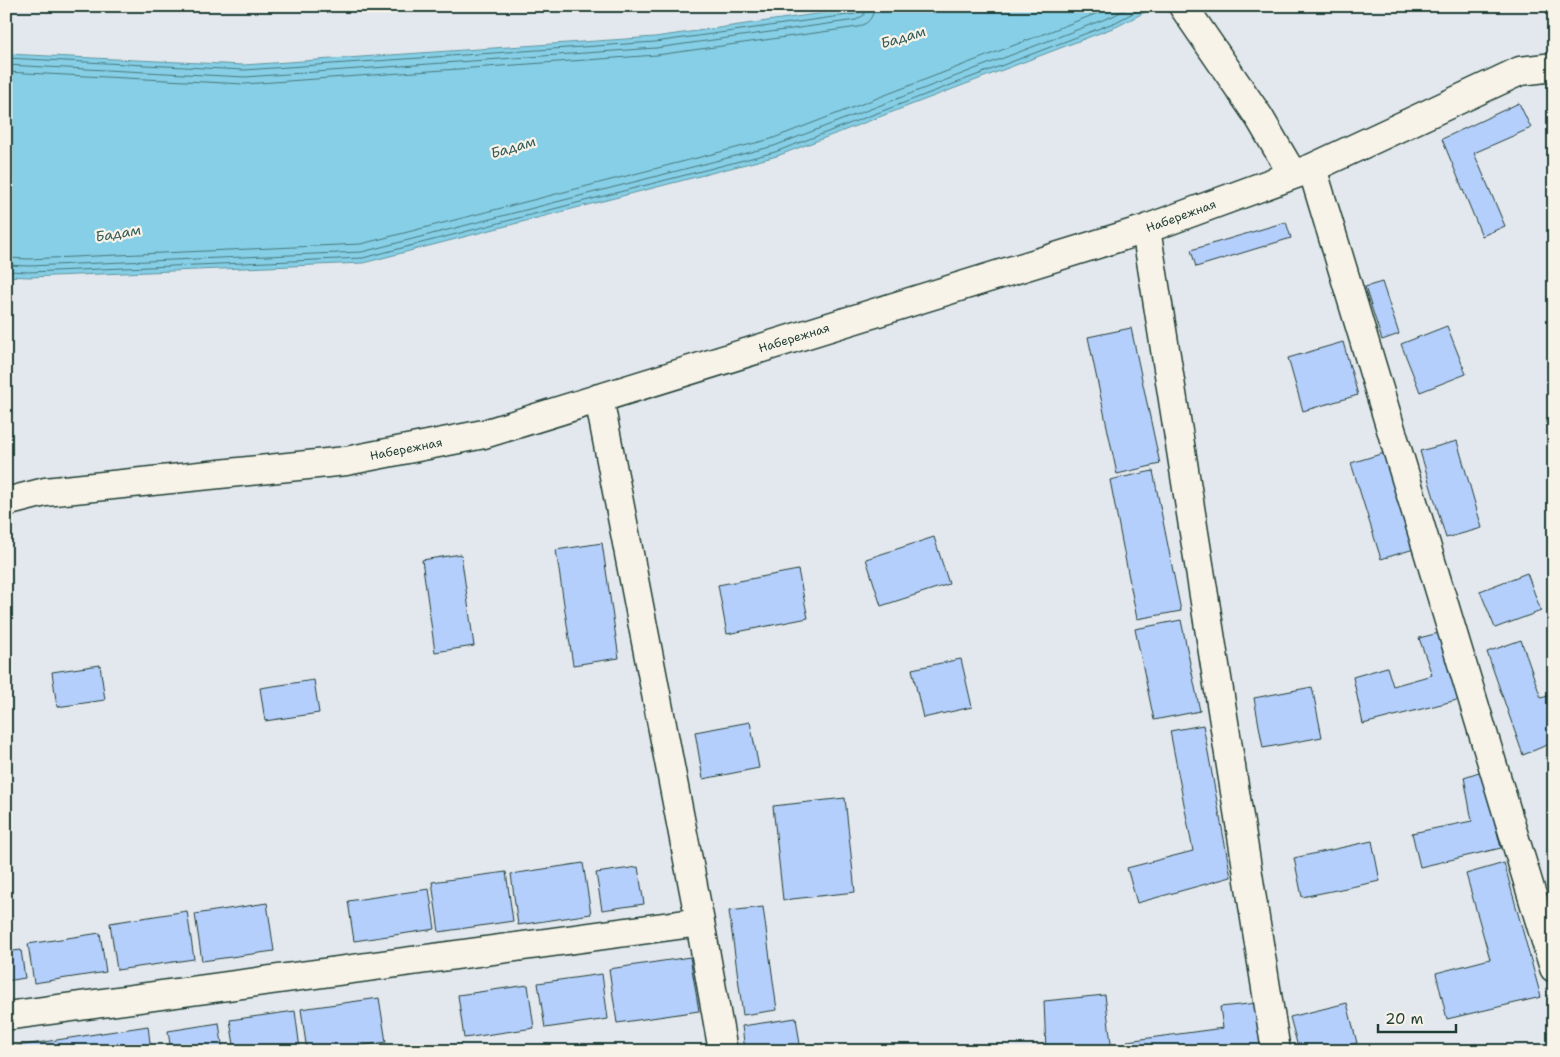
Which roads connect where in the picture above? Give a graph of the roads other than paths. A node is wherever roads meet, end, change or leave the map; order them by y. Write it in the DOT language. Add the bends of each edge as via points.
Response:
graph roads {
  1 [pos="1184,8"];
  2 [pos="1554,67"];
  3 [pos="1302,171"];
  4 [pos="1146,229"];
  5 [pos="599,398"];
  6 [pos="6,502"];
  7 [pos="700,922"];
  8 [pos="1554,968"];
  9 [pos="6,1016"];
  10 [pos="722,1051"];
  11 [pos="1276,1051"];
  1 -- 3 [label="street" via="1259,117"];
  2 -- 3 [label="street, Набережная" via="1520,71"];
  3 -- 4 [label="street, Набережная"];
  3 -- 8 [label="street"];
  4 -- 5 [label="street, Набережная"];
  4 -- 11 [label="street"];
  5 -- 6 [label="street, Набережная" via="484,434 346,461 45,492"];
  5 -- 7 [label="street"];
  7 -- 9 [label="street"];
  7 -- 10 [label="street"];
}
